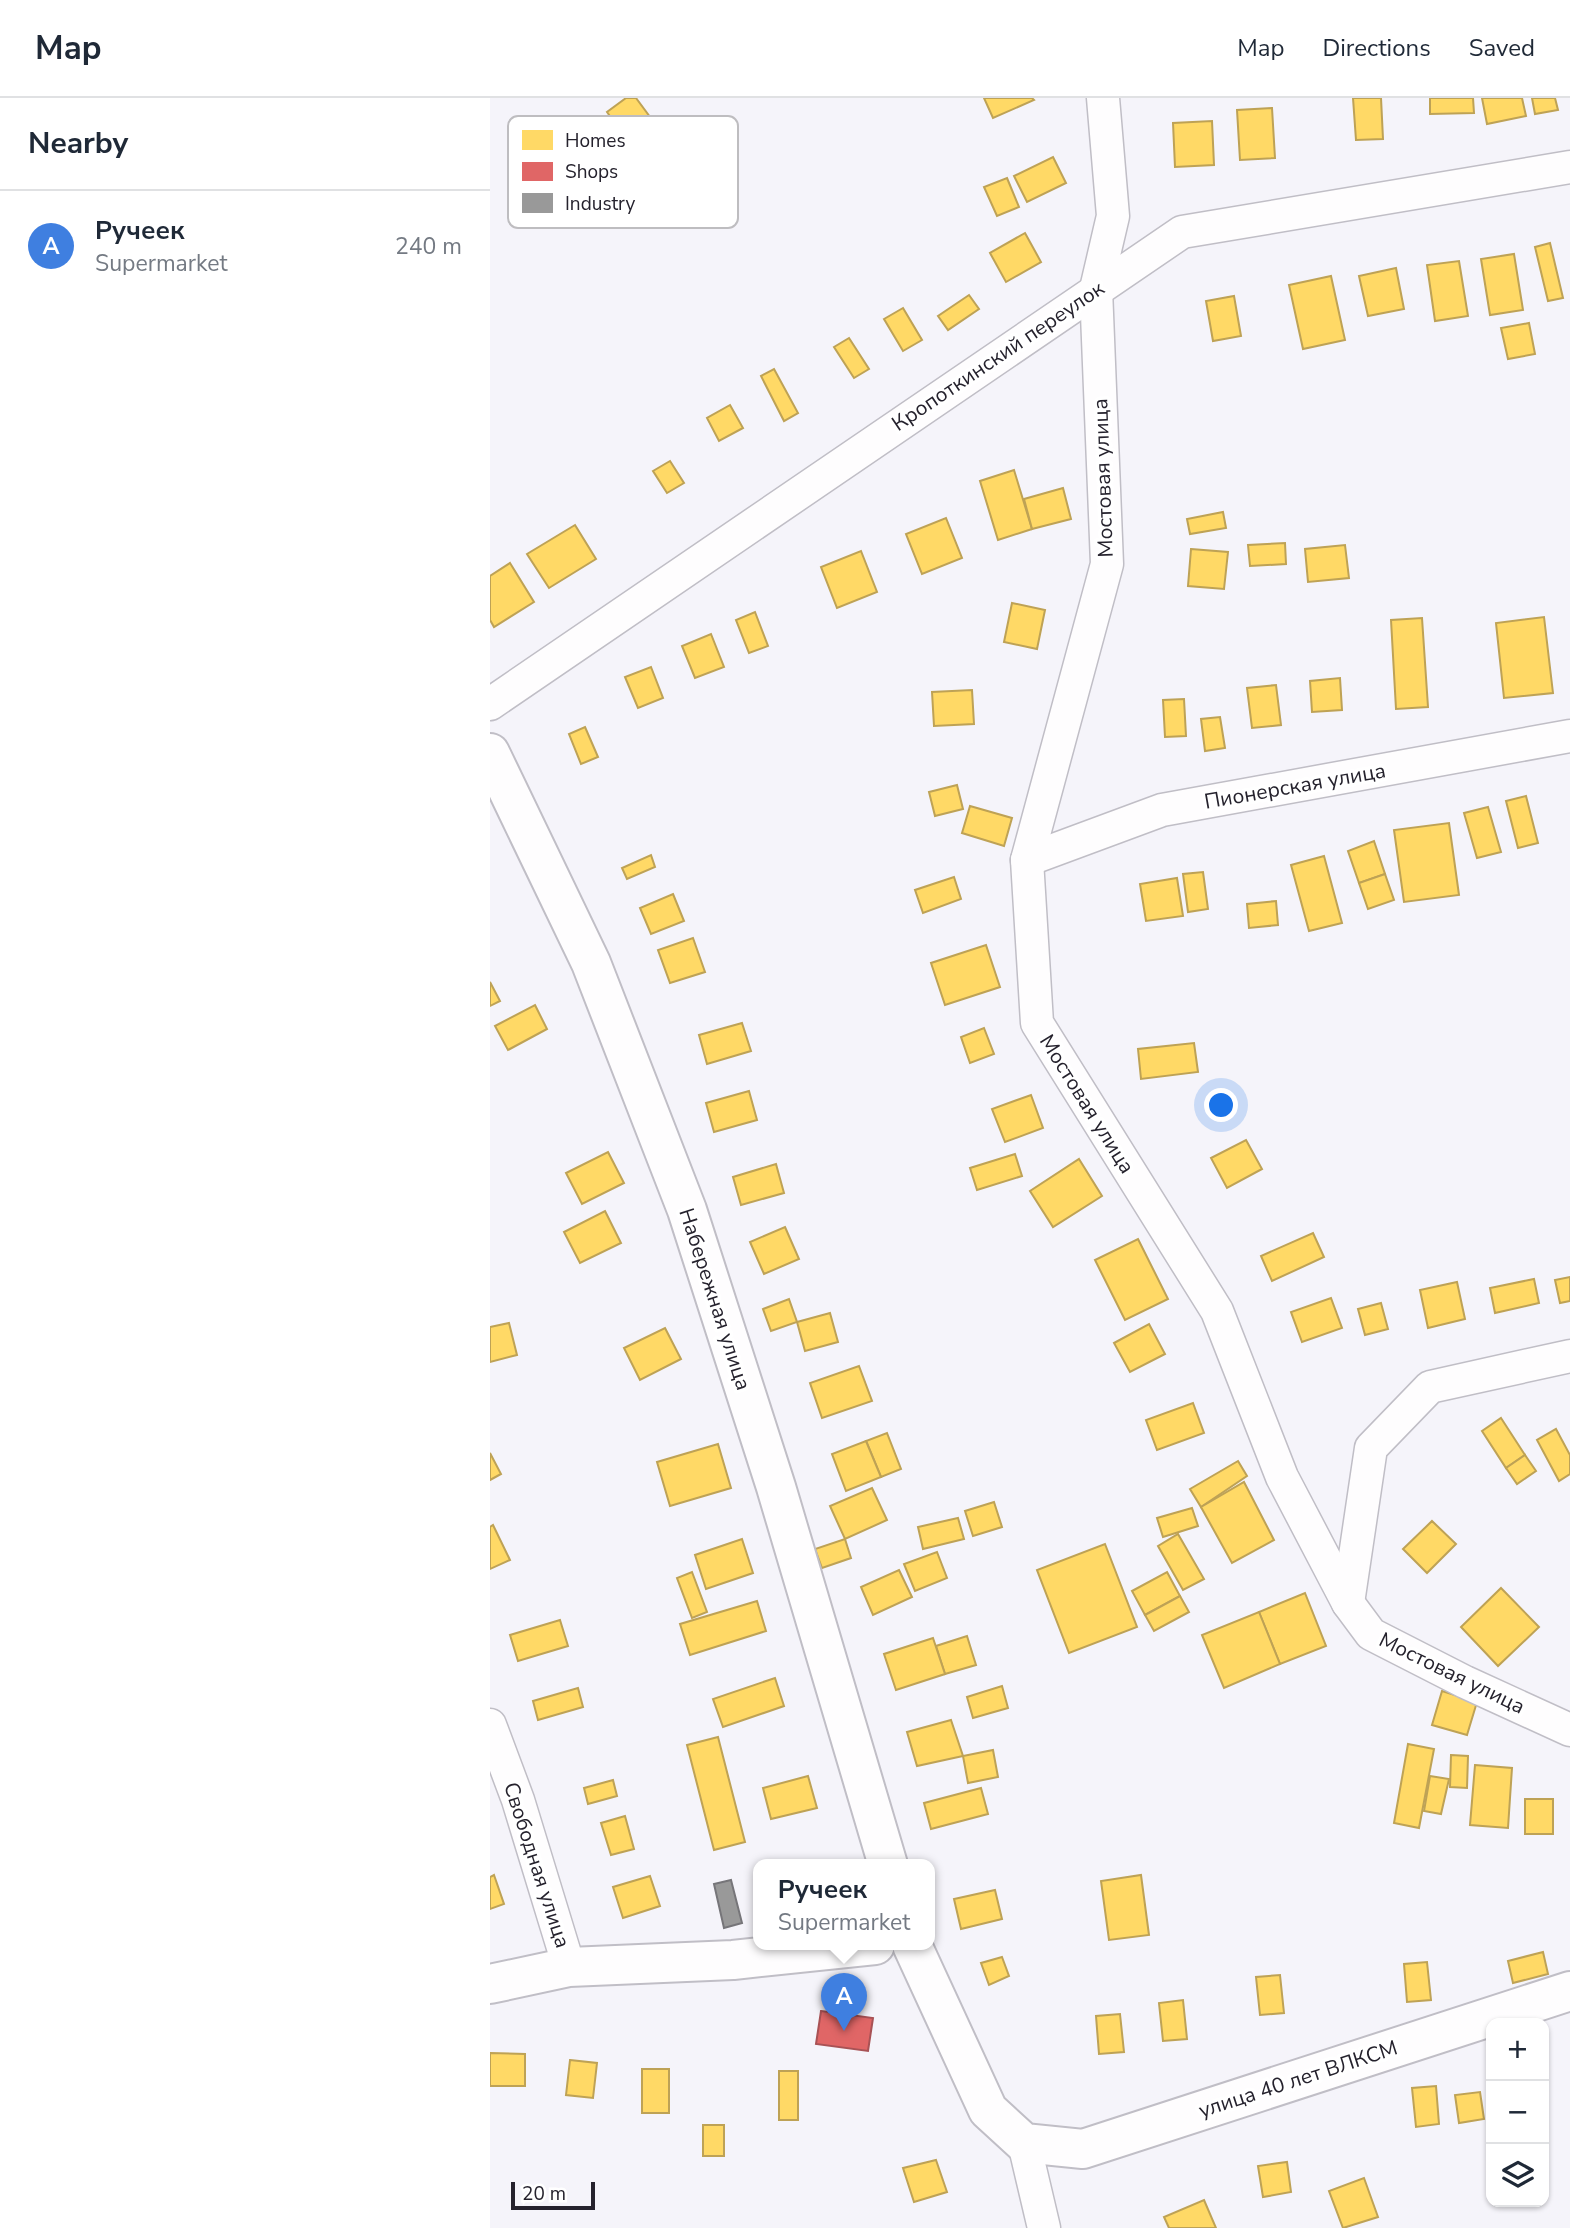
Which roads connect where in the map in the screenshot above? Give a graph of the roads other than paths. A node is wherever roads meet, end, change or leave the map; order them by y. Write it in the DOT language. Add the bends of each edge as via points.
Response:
graph roads {
  1 [pos="1103,98"];
  2 [pos="1570,167"];
  3 [pos="1096,289"];
  4 [pos="490,704"];
  5 [pos="1570,736"];
  6 [pos="490,753"];
  7 [pos="1027,860"];
  8 [pos="1570,1356"];
  9 [pos="1348,1603"];
  10 [pos="490,1725"];
  11 [pos="1570,1730"];
  12 [pos="886,1859"];
  13 [pos="828,1950"];
  14 [pos="914,1950"];
  15 [pos="569,1966"];
  16 [pos="490,1984"];
  17 [pos="1570,1991"];
  18 [pos="1024,2143"];
  19 [pos="1044,2228"];
  1 -- 3 [label="street, Мостовая улица" via="1113,216"];
  2 -- 3 [label="street, Кропоткинский переулок" via="1182,232"];
  3 -- 4 [label="street, Кропоткинский переулок"];
  3 -- 7 [label="street, Мостовая улица" via="1107,564"];
  5 -- 7 [label="street, Пионерская улица" via="1163,810"];
  6 -- 12 [label="street, Набережная улица" via="591,963 687,1210 776,1487"];
  7 -- 9 [label="street, Мостовая улица" via="1037,1023 1217,1311 1282,1477"];
  8 -- 9 [label="street" via="1430,1387 1371,1448"];
  9 -- 11 [label="street, Мостовая улица" via="1371,1634"];
  10 -- 15 [label="street, Свободная улица"];
  13 -- 15 [label="street" via="733,1960"];
  14 -- 18 [label="street" via="988,2110"];
  15 -- 16 [label="street"];
  17 -- 18 [label="street, улица 40 лет ВЛКСМ" via="1083,2149"];
  18 -- 19 [label="street"];
}
